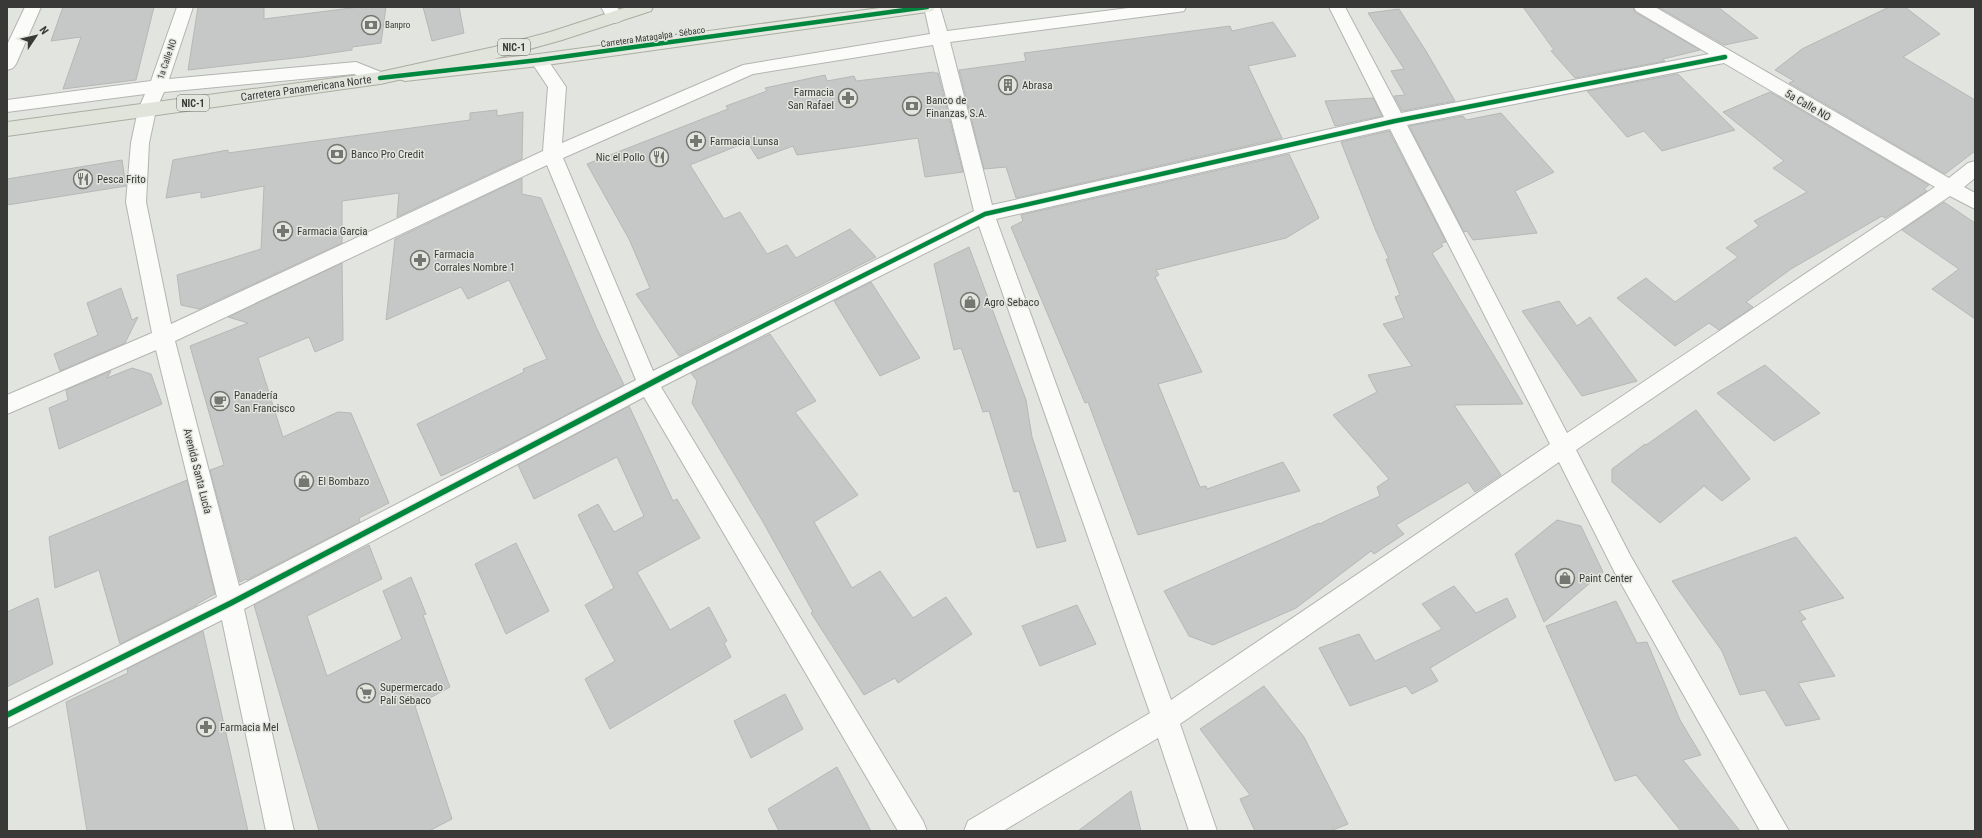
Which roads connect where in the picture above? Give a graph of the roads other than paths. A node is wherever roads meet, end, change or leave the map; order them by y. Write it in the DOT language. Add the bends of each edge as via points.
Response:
graph roads {
  1 [pos="33,7"];
  2 [pos="185,7"];
  3 [pos="645,7"];
  4 [pos="927,7"];
  5 [pos="932,7"];
  6 [pos="1178,7"];
  7 [pos="1337,7"];
  8 [pos="1642,7"];
  9 [pos="612,12"];
  10 [pos="940,38"];
  11 [pos="1725,57"];
  12 [pos="539,60"];
  13 [pos="7,64"];
  14 [pos="380,78"];
  15 [pos="158,86"];
  16 [pos="7,106"];
  17 [pos="146,110"];
  18 [pos="1395,121"];
  19 [pos="7,129"];
  20 [pos="552,155"];
  21 [pos="1975,168"];
  22 [pos="1950,187"];
  23 [pos="1975,202"];
  24 [pos="985,214"];
  25 [pos="163,337"];
  26 [pos="648,384"];
  27 [pos="7,405"];
  28 [pos="1562,447"];
  29 [pos="231,603"];
  30 [pos="7,715"];
  31 [pos="1165,719"];
  32 [pos="280,831"];
  33 [pos="913,831"];
  34 [pos="978,831"];
  35 [pos="1203,831"];
  36 [pos="1775,831"];
  1 -- 13 [label="street"];
  2 -- 15 [label="street, 1a Calle NO"];
  3 -- 9 [label="highway, Carretera Panamericana Norte / NIC-1"];
  4 -- 12 [label="main road, Carretera Matagalpa - Sébaco"];
  5 -- 10 [label="street"];
  6 -- 10 [label="street"];
  7 -- 18 [label="street"];
  8 -- 11 [label="street, 5a Calle NO"];
  9 -- 14 [label="highway, Carretera Panamericana Norte / NIC-1" via="494,53"];
  10 -- 20 [label="street" via="750,69"];
  10 -- 24 [label="street"];
  11 -- 18 [label="street"];
  11 -- 22 [label="street, 5a Calle NO"];
  12 -- 14 [label="main road, Carretera Matagalpa - Sébaco"];
  12 -- 20 [label="street" via="557,87"];
  14 -- 15 [label="street" via="356,68"];
  14 -- 17 [label="highway, Carretera Panamericana Norte / NIC-1"];
  15 -- 16 [label="street"];
  15 -- 17 [label="street, 1a Calle NO"];
  17 -- 19 [label="highway, Carretera Panamericana Norte / NIC-1"];
  17 -- 25 [label="street, Avenida Santa Lucía" via="140,143 136,202"];
  18 -- 24 [label="street"];
  18 -- 28 [label="street"];
  20 -- 25 [label="street"];
  20 -- 26 [label="street"];
  21 -- 22 [label="street"];
  22 -- 23 [label="street, 5a Calle NO"];
  22 -- 28 [label="street"];
  24 -- 26 [label="street"];
  24 -- 31 [label="street"];
  25 -- 27 [label="street"];
  25 -- 29 [label="street, Avenida Santa Lucía"];
  26 -- 29 [label="street"];
  26 -- 33 [label="street"];
  28 -- 31 [label="street"];
  28 -- 36 [label="street" via="1622,563"];
  29 -- 30 [label="street"];
  29 -- 32 [label="street, Avenida Santa Lucía"];
  31 -- 34 [label="street"];
  31 -- 35 [label="street"];
}
